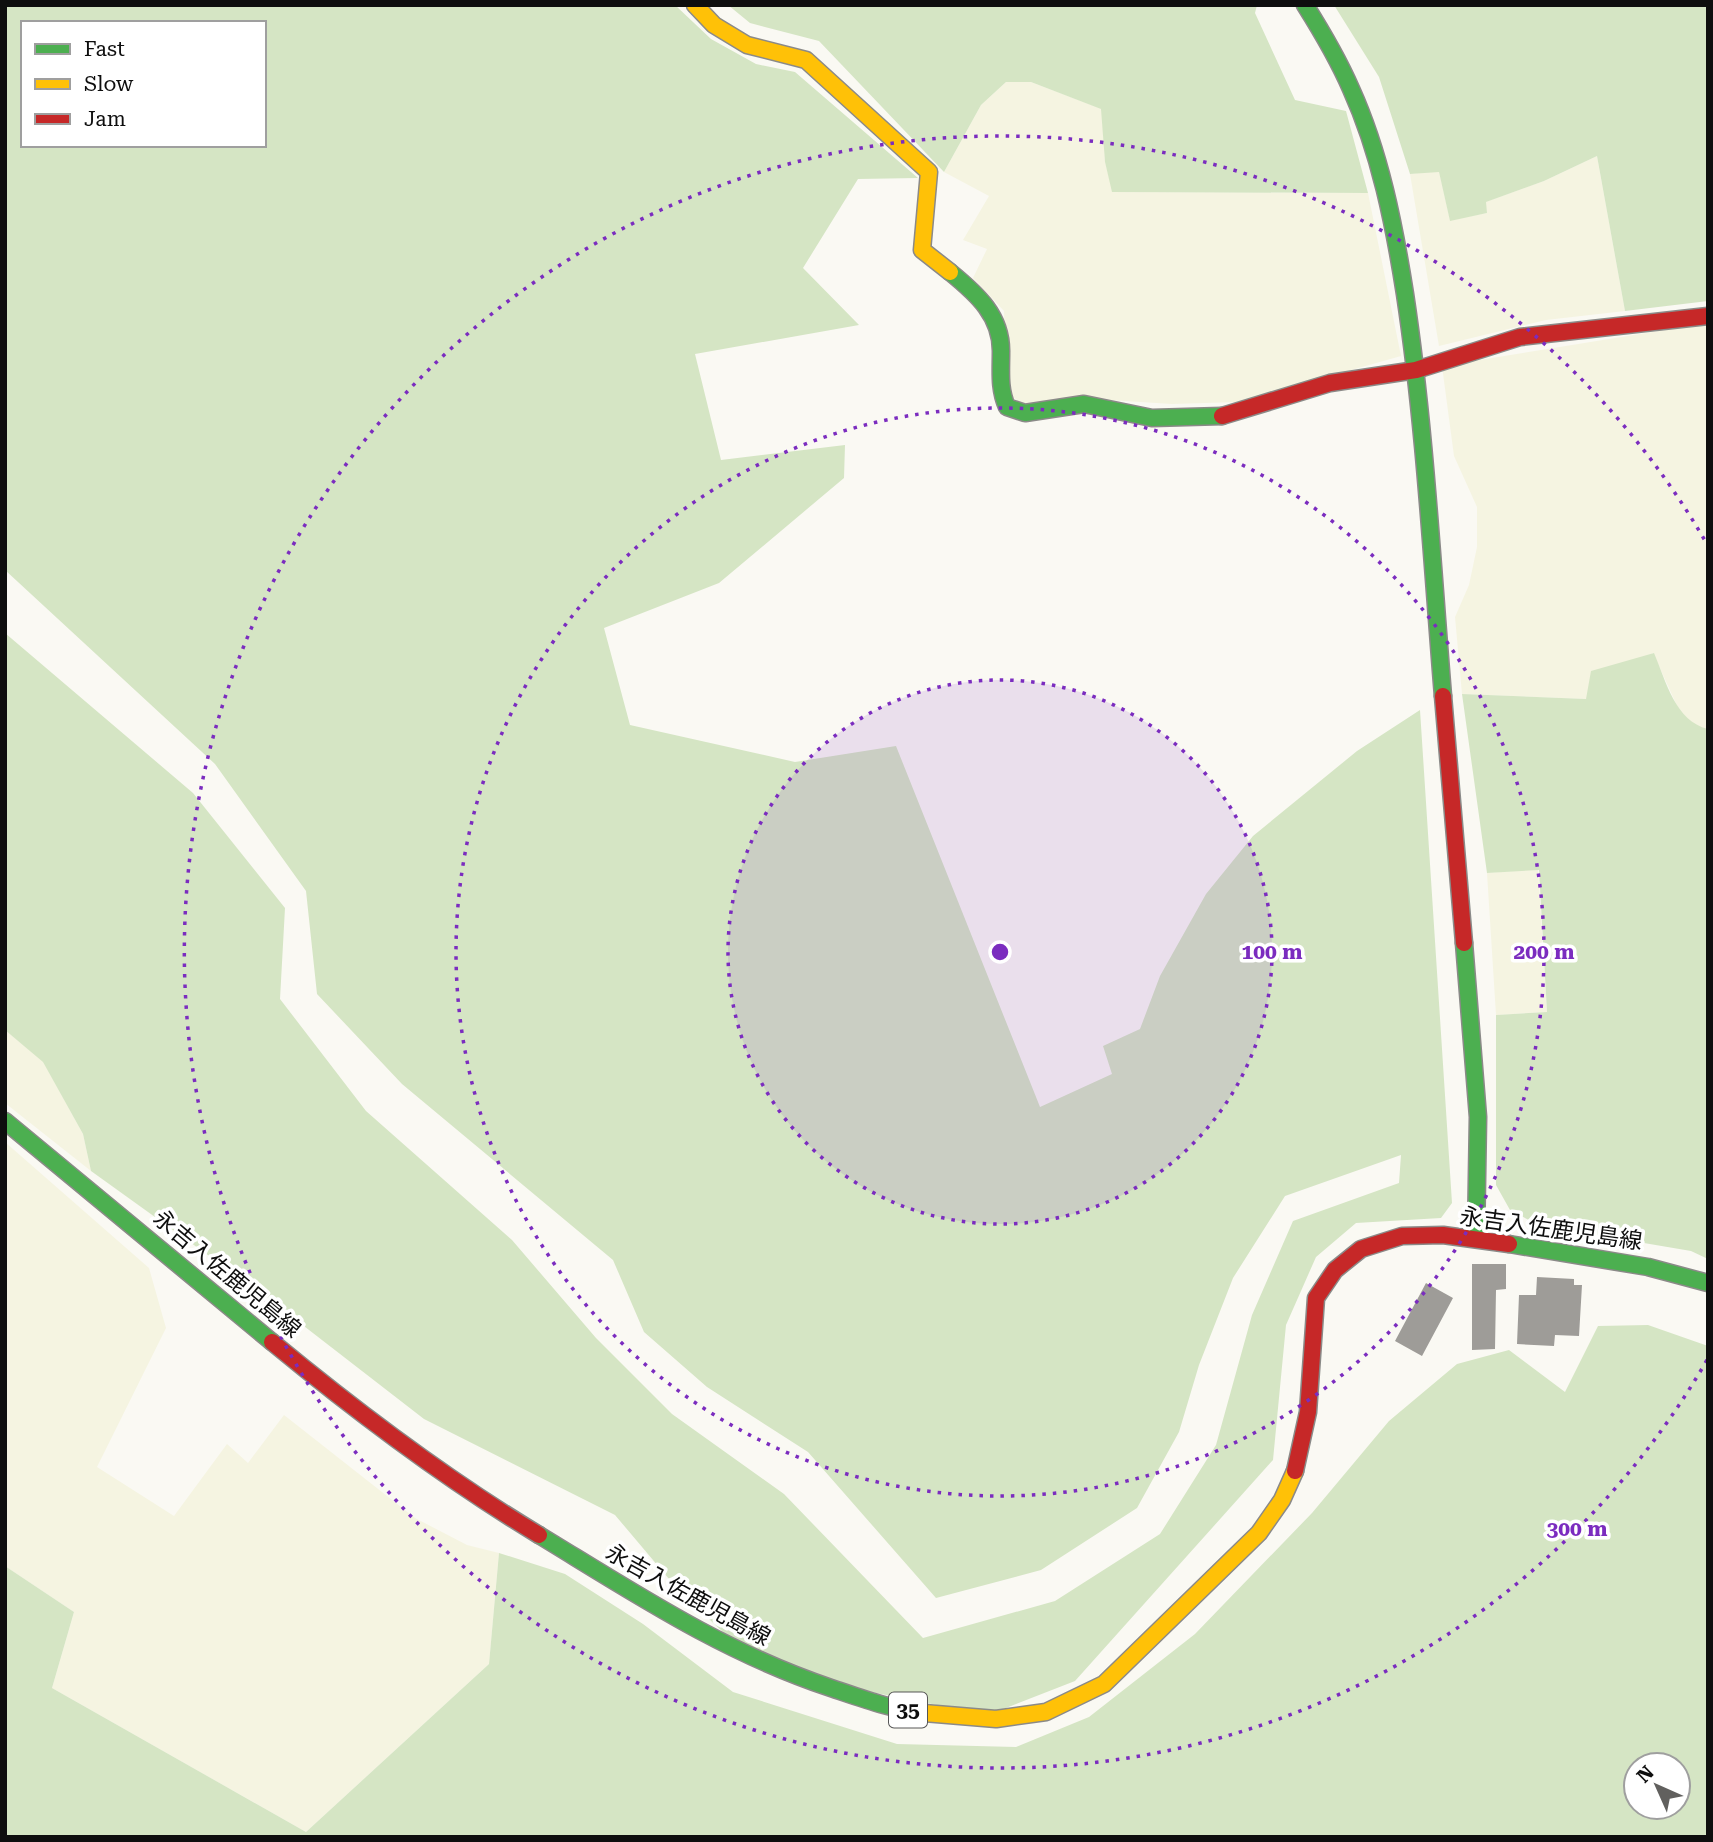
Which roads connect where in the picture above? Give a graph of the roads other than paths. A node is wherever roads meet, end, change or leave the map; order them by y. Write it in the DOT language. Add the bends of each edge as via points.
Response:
graph roads {
  1 [pos="695,5"];
  2 [pos="1306,5"];
  3 [pos="1708,316"];
  4 [pos="1416,370"];
  5 [pos="5,1121"];
  6 [pos="1476,1237"];
  7 [pos="1708,1283"];
  1 -- 4 [label="street" via="714,25 747,45 806,60 929,172 922,250 981,300 1000,330 1000,394 1007,407 1025,414 1084,404 1152,418 1229,416 1330,383"];
  2 -- 4 [label="street" via="1347,72 1373,144 1400,258"];
  3 -- 4 [label="street" via="1520,337"];
  4 -- 6 [label="street" via="1478,1117"];
  5 -- 6 [label="street, 永吉入佐鹿児島線 / 35" via="392,1438 505,1516 667,1614 774,1669 916,1712 966,1717 996,1719 1045,1712 1104,1684 1259,1533 1292,1480 1303,1430 1316,1298 1343,1261 1379,1241 1399,1236"];
  6 -- 7 [label="street, 永吉入佐鹿児島線 / 35" via="1664,1269"];
}
